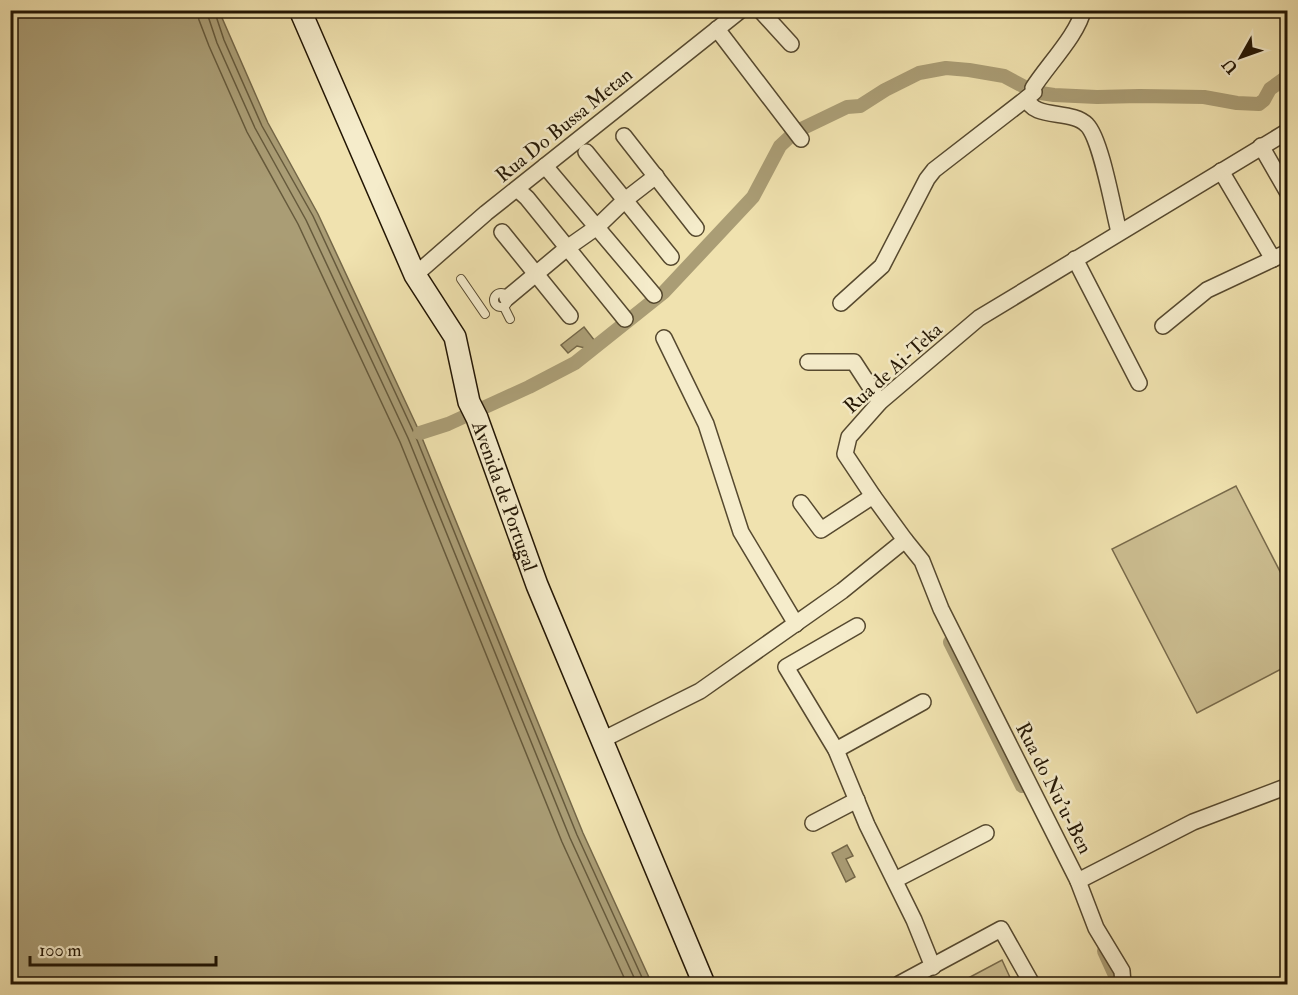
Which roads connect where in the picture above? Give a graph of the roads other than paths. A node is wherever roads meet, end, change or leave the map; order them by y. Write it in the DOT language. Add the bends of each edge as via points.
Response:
graph roads {
  1 [pos="300,10"];
  2 [pos="741,10"];
  3 [pos="760,10"];
  4 [pos="1083,10"];
  5 [pos="717,29"];
  6 [pos="790,44"];
  7 [pos="1033,89"];
  8 [pos="1287,130"];
  9 [pos="624,135"];
  10 [pos="801,139"];
  11 [pos="1261,146"];
  12 [pos="586,152"];
  13 [pos="545,166"];
  14 [pos="1221,171"];
  15 [pos="656,176"];
  16 [pos="517,189"];
  17 [pos="1287,193"];
  18 [pos="625,200"];
  19 [pos="597,227"];
  20 [pos="696,228"];
  21 [pos="502,232"];
  22 [pos="1119,232"];
  23 [pos="567,248"];
  24 [pos="1287,252"];
  25 [pos="671,257"];
  26 [pos="1074,259"];
  27 [pos="1273,259"];
  28 [pos="415,274"];
  29 [pos="537,274"];
  30 [pos="461,279"];
  31 [pos="654,295"];
  32 [pos="506,302"];
  33 [pos="841,303"];
  34 [pos="485,314"];
  35 [pos="570,316"];
  36 [pos="510,319"];
  37 [pos="626,319"];
  38 [pos="1163,326"];
  39 [pos="664,338"];
  40 [pos="808,362"];
  41 [pos="1139,383"];
  42 [pos="880,402"];
  43 [pos="873,496"];
  44 [pos="801,503"];
  45 [pos="905,540"];
  46 [pos="796,624"];
  47 [pos="857,626"];
  48 [pos="923,702"];
  49 [pos="602,740"];
  50 [pos="836,750"];
  51 [pos="1287,786"];
  52 [pos="857,800"];
  53 [pos="813,823"];
  54 [pos="986,833"];
  55 [pos="895,880"];
  56 [pos="1078,881"];
  57 [pos="933,967"];
  58 [pos="704,984"];
  59 [pos="899,984"];
  60 [pos="1032,984"];
  61 [pos="1123,984"];
  1 -- 28 [label="main road, Avenida de Portugal"];
  2 -- 5 [label="street, Rua Do Bussa Metan"];
  3 -- 6 [label="street"];
  4 -- 7 [label="street" via="1073,34"];
  5 -- 10 [label="street"];
  5 -- 13 [label="street, Rua Do Bussa Metan"];
  7 -- 22 [label="street" via="1029,105 1036,111 1070,116 1089,126 1098,142"];
  7 -- 33 [label="street" via="934,170 882,266"];
  8 -- 11 [label="street, Rua de Ai-Teka"];
  9 -- 15 [label="street"];
  11 -- 14 [label="street, Rua de Ai-Teka"];
  11 -- 17 [label="street"];
  12 -- 18 [label="street"];
  13 -- 16 [label="street, Rua Do Bussa Metan"];
  13 -- 19 [label="street"];
  14 -- 22 [label="street, Rua de Ai-Teka"];
  14 -- 27 [label="street"];
  15 -- 18 [label="street"];
  15 -- 20 [label="street"];
  16 -- 23 [label="street"];
  16 -- 28 [label="street, Rua Do Bussa Metan"];
  18 -- 19 [label="street"];
  18 -- 25 [label="street"];
  19 -- 23 [label="street"];
  19 -- 31 [label="street"];
  21 -- 29 [label="street"];
  22 -- 26 [label="street, Rua de Ai-Teka"];
  23 -- 29 [label="street"];
  23 -- 37 [label="street"];
  24 -- 27 [label="street"];
  26 -- 41 [label="street"];
  26 -- 42 [label="street, Rua de Ai-Teka" via="979,318"];
  27 -- 38 [label="street" via="1207,290"];
  28 -- 49 [label="main road, Avenida de Portugal" via="455,337 473,410 537,585"];
  29 -- 32 [label="street"];
  29 -- 35 [label="street"];
  30 -- 34 [label="lane"];
  32 -- 36 [label="lane"];
  39 -- 46 [label="street" via="706,424 741,532"];
  40 -- 42 [label="street" via="854,362"];
  42 -- 43 [label="street, Rua de Ai-Teka" via="849,437 845,454"];
  43 -- 44 [label="street" via="821,530"];
  43 -- 45 [label="street, Rua de Ai-Teka"];
  45 -- 46 [label="street"];
  45 -- 56 [label="street, Rua do Nu'u-Ben" via="926,569 941,609"];
  46 -- 49 [label="street" via="700,691"];
  47 -- 50 [label="street" via="786,667"];
  48 -- 50 [label="street"];
  49 -- 58 [label="main road, Avenida de Portugal"];
  50 -- 52 [label="street"];
  51 -- 56 [label="street, Rua do Nu'u-Ben" via="1193,822"];
  52 -- 53 [label="street"];
  52 -- 55 [label="street"];
  54 -- 55 [label="street"];
  55 -- 57 [label="street"];
  56 -- 61 [label="street" via="1096,928 1122,971"];
  57 -- 59 [label="street"];
  57 -- 60 [label="street" via="1001,929"];
}
